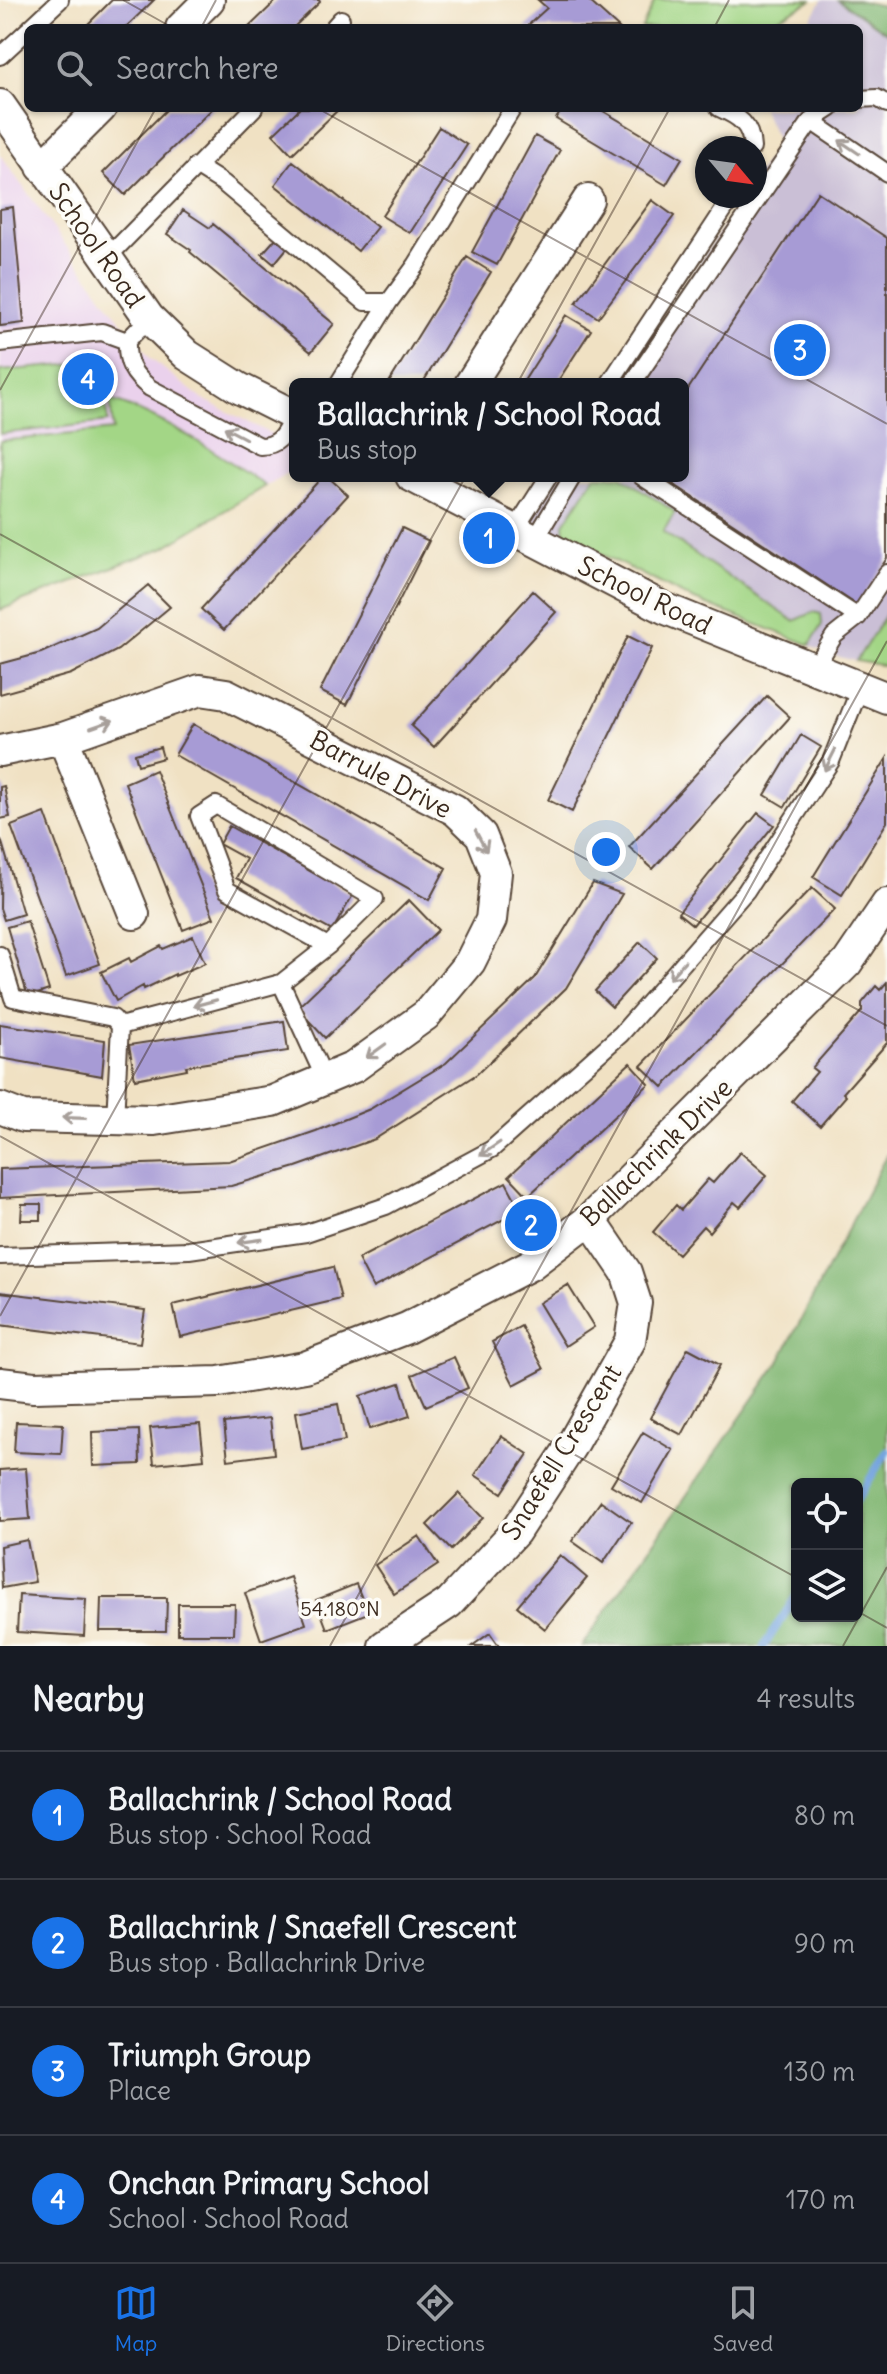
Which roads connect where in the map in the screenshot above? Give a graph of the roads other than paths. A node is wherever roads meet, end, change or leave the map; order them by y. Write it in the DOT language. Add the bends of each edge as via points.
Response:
graph roads {
  1 [pos="60,0"];
  2 [pos="209,0"];
  3 [pos="34,24"];
  4 [pos="185,24"];
  5 [pos="24,34"];
  6 [pos="0,56"];
  7 [pos="863,99"];
  8 [pos="887,104"];
  9 [pos="0,105"];
  10 [pos="97,112"];
  11 [pos="250,112"];
  12 [pos="511,112"];
  13 [pos="728,112"];
  14 [pos="825,112"];
  15 [pos="811,121"];
  16 [pos="751,136"];
  17 [pos="196,166"];
  18 [pos="42,167"];
  19 [pos="887,173"];
  20 [pos="588,200"];
  21 [pos="725,208"];
  22 [pos="106,259"];
  23 [pos="389,302"];
  24 [pos="149,318"];
  25 [pos="127,341"];
  26 [pos="0,343"];
  27 [pos="342,378"];
  28 [pos="474,378"];
  29 [pos="613,378"];
  30 [pos="636,378"];
  31 [pos="289,413"];
  32 [pos="289,424"];
  33 [pos="422,482"];
  34 [pos="546,482"];
  35 [pos="568,482"];
  36 [pos="650,482"];
  37 [pos="524,536"];
  38 [pos="887,573"];
  39 [pos="858,617"];
  40 [pos="814,669"];
  41 [pos="874,693"];
  42 [pos="63,738"];
  43 [pos="0,751"];
  44 [pos="887,904"];
  45 [pos="134,914"];
  46 [pos="328,946"];
  47 [pos="0,955"];
  48 [pos="281,983"];
  49 [pos="120,1026"];
  50 [pos="325,1079"];
  51 [pos="0,1108"];
  52 [pos="115,1119"];
  53 [pos="590,1219"];
  54 [pos="0,1256"];
  55 [pos="0,1383"];
  56 [pos="384,1646"];
  1 -- 3 [label="lane"];
  2 -- 4 [label="street"];
  5 -- 6 [label="lane"];
  7 -- 8 [label="lane"];
  9 -- 18 [label="street, School Road"];
  10 -- 18 [label="street"];
  11 -- 17 [label="lane"];
  12 -- 23 [label="lane"];
  13 -- 16 [label="lane"];
  14 -- 15 [label="lane"];
  19 -- 15 [label="lane, one-way"];
  15 -- 30 [label="lane"];
  17 -- 22 [label="lane"];
  17 -- 23 [label="lane" via="365,302"];
  18 -- 22 [label="street, School Road"];
  20 -- 28 [label="street"];
  21 -- 29 [label="lane"];
  22 -- 24 [label="street, School Road"];
  23 -- 27 [label="lane"];
  24 -- 25 [label="lane"];
  24 -- 31 [label="street, School Road" via="187,355"];
  25 -- 26 [label="lane" via="102,332"];
  32 -- 25 [label="lane, one-way" via="279,442 260,446 137,378 128,364"];
  33 -- 37 [label="street, School Road"];
  34 -- 37 [label="lane"];
  35 -- 37 [label="lane"];
  36 -- 39 [label="lane"];
  37 -- 40 [label="street, School Road" via="664,608"];
  38 -- 39 [label="lane"];
  39 -- 40 [label="lane" via="834,636"];
  40 -- 41 [label="street, School Road"];
  41 -- 54 [label="lane, one-way" via="746,891 621,1034 492,1149 386,1206 306,1233 189,1250"];
  42 -- 43 [label="street, Barrule Drive"];
  42 -- 45 [label="street"];
  42 -- 50 [label="street, Barrule Drive, one-way" via="200,690 226,694 455,810 481,835 496,873 491,920 470,962 426,1015 354,1067"];
  44 -- 53 [label="street, Ballachrink Drive" via="847,963"];
  46 -- 46 [label="lane" via="375,899 216,805 199,816 227,890"];
  46 -- 48 [label="lane"];
  47 -- 49 [label="lane" via="13,998 113,1018"];
  48 -- 49 [label="lane, one-way"];
  48 -- 50 [label="lane"];
  49 -- 52 [label="lane"];
  50 -- 52 [label="street, Barrule Drive" via="273,1101 154,1120"];
  52 -- 51 [label="street, Barrule Drive, one-way" via="23,1117"];
  53 -- 55 [label="street, Ballachrink Drive" via="530,1265 407,1328 305,1367 219,1382 34,1387"];
  53 -- 56 [label="street, Snaefell Crescent" via="630,1283 636,1303 630,1341 515,1532 449,1603"];
}
